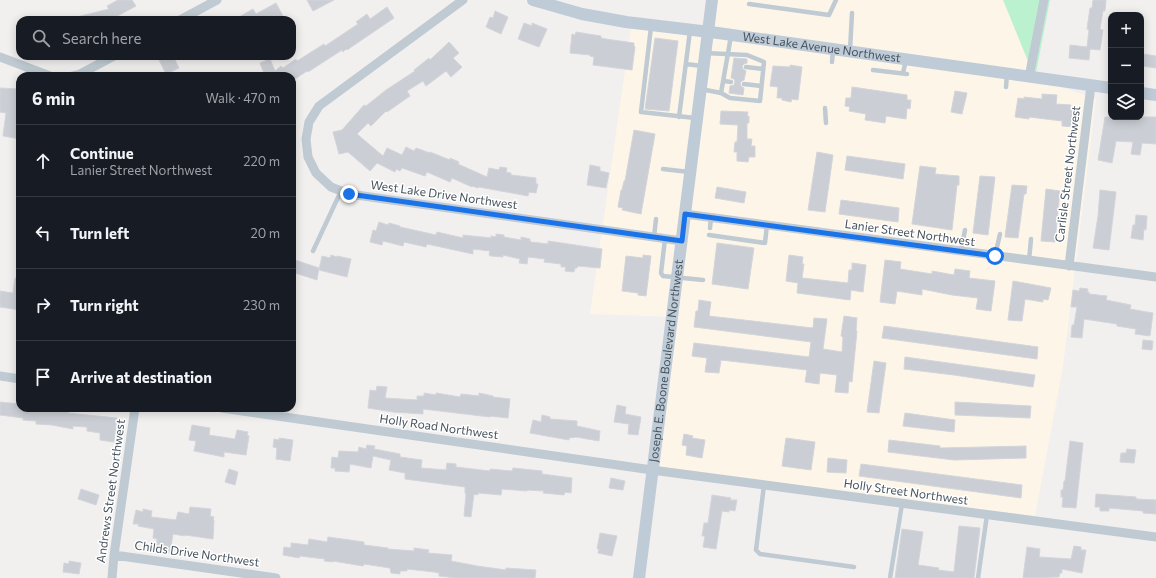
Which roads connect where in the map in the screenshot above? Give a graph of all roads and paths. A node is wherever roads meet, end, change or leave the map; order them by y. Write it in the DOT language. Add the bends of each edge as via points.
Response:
graph roads {
  1 [pos="216,0"];
  2 [pos="463,0"];
  3 [pos="534,0"];
  4 [pos="712,0"];
  5 [pos="836,0"];
  6 [pos="1044,0"];
  7 [pos="749,4"];
  8 [pos="852,13"];
  9 [pos="187,16"];
  10 [pos="651,25"];
  11 [pos="690,30"];
  12 [pos="708,32"];
  13 [pos="732,35"];
  14 [pos="833,49"];
  15 [pos="850,52"];
  16 [pos="706,53"];
  17 [pos="728,54"];
  18 [pos="0,57"];
  19 [pos="106,60"];
  20 [pos="906,60"];
  21 [pos="832,62"];
  22 [pos="686,64"];
  23 [pos="726,64"];
  24 [pos="733,64"];
  25 [pos="704,66"];
  26 [pos="746,67"];
  27 [pos="763,69"];
  28 [pos="873,70"];
  29 [pos="39,72"];
  30 [pos="84,72"];
  31 [pos="1007,74"];
  32 [pos="1029,77"];
  33 [pos="724,81"];
  34 [pos="731,82"];
  35 [pos="744,84"];
  36 [pos="1091,85"];
  37 [pos="761,86"];
  38 [pos="1006,87"];
  39 [pos="1108,88"];
  40 [pos="701,89"];
  41 [pos="722,93"];
  42 [pos="1144,93"];
  43 [pos="1156,95"];
  44 [pos="825,108"];
  45 [pos="679,117"];
  46 [pos="697,119"];
  47 [pos="826,122"];
  48 [pos="663,169"];
  49 [pos="690,173"];
  50 [pos="341,191"];
  51 [pos="685,214"];
  52 [pos="711,218"];
  53 [pos="656,219"];
  54 [pos="767,226"];
  55 [pos="710,228"];
  56 [pos="965,230"];
  57 [pos="1000,234"];
  58 [pos="709,235"];
  59 [pos="654,237"];
  60 [pos="665,239"];
  61 [pos="1031,239"];
  62 [pos="682,241"];
  63 [pos="313,251"];
  64 [pos="961,252"];
  65 [pos="995,256"];
  66 [pos="1029,261"];
  67 [pos="1069,266"];
  68 [pos="677,277"];
  69 [pos="1156,277"];
  70 [pos="702,280"];
  71 [pos="0,376"];
  72 [pos="16,378"];
  73 [pos="134,412"];
  74 [pos="250,412"];
  75 [pos="652,470"];
  76 [pos="764,485"];
  77 [pos="902,504"];
  78 [pos="987,515"];
  79 [pos="1156,537"];
  80 [pos="114,555"];
  81 [pos="854,567"];
  82 [pos="112,578"];
  83 [pos="270,578"];
  84 [pos="639,578"];
  85 [pos="890,578"];
  86 [pos="978,578"];
  1 -- 9 [label="street"];
  2 -- 50 [label="street, West Lake Drive Northwest" via="319,106 309,122 306,139 308,157 316,173 331,187"];
  3 -- 10 [label="street, West Lake Avenue Northwest" via="582,14"];
  4 -- 12 [label="street, Joseph E. Boone Boulevard Northwest"];
  5 -- 7 [label="lane" via="829,15"];
  6 -- 32 [label="street"];
  8 -- 15 [label="lane"];
  10 -- 11 [label="street, West Lake Avenue Northwest"];
  10 -- 45 [label="lane" via="641,112"];
  11 -- 12 [label="street, West Lake Avenue Northwest"];
  11 -- 22 [label="lane"];
  12 -- 13 [label="street, West Lake Avenue Northwest"];
  12 -- 16 [label="street, Joseph E. Boone Boulevard Northwest"];
  13 -- 14 [label="street, West Lake Avenue Northwest"];
  13 -- 17 [label="lane"];
  14 -- 15 [label="street, West Lake Avenue Northwest"];
  14 -- 21 [label="lane"];
  15 -- 20 [label="street, West Lake Avenue Northwest"];
  16 -- 17 [label="lane"];
  16 -- 25 [label="street, Joseph E. Boone Boulevard Northwest"];
  17 -- 23 [label="lane"];
  17 -- 27 [label="lane" via="747,55 764,62"];
  18 -- 29 [label="street"];
  19 -- 30 [label="street"];
  20 -- 28 [label="lane" via="905,74"];
  20 -- 31 [label="street, West Lake Avenue Northwest"];
  22 -- 25 [label="lane"];
  22 -- 45 [label="lane"];
  23 -- 24 [label="lane"];
  23 -- 33 [label="lane"];
  25 -- 40 [label="street, Joseph E. Boone Boulevard Northwest"];
  26 -- 27 [label="lane"];
  27 -- 37 [label="lane"];
  31 -- 32 [label="street, West Lake Avenue Northwest"];
  31 -- 38 [label="lane"];
  32 -- 36 [label="street, West Lake Avenue Northwest"];
  33 -- 34 [label="lane"];
  33 -- 41 [label="lane"];
  35 -- 37 [label="lane"];
  36 -- 39 [label="street, West Lake Avenue Northwest"];
  36 -- 67 [label="street, Carlisle Street Northwest"];
  37 -- 41 [label="lane" via="760,101 730,98"];
  40 -- 41 [label="lane"];
  40 -- 46 [label="street, Joseph E. Boone Boulevard Northwest"];
  42 -- 43 [label="street"];
  44 -- 47 [label="lane"];
  45 -- 46 [label="lane"];
  46 -- 49 [label="street, Joseph E. Boone Boulevard Northwest"];
  48 -- 49 [label="lane"];
  49 -- 51 [label="street, Joseph E. Boone Boulevard Northwest"];
  50 -- 59 [label="street, West Lake Drive Northwest"];
  50 -- 63 [label="lane"];
  51 -- 52 [label="street, Lanier Street Northwest"];
  51 -- 62 [label="street, Joseph E. Boone Boulevard Northwest"];
  52 -- 54 [label="street, Lanier Street Northwest"];
  52 -- 55 [label="lane"];
  53 -- 59 [label="lane"];
  54 -- 58 [label="lane" via="765,243"];
  54 -- 64 [label="street, Lanier Street Northwest"];
  56 -- 64 [label="lane"];
  57 -- 65 [label="lane"];
  59 -- 60 [label="street, West Lake Drive Northwest"];
  60 -- 62 [label="street, West Lake Drive Northwest"];
  60 -- 68 [label="lane" via="661,273 663,276"];
  61 -- 66 [label="lane"];
  62 -- 68 [label="street, Joseph E. Boone Boulevard Northwest"];
  64 -- 65 [label="street, Lanier Street Northwest"];
  65 -- 66 [label="street, Lanier Street Northwest"];
  66 -- 67 [label="street, Lanier Street Northwest"];
  67 -- 69 [label="street, Lanier Street Northwest"];
  68 -- 70 [label="lane"];
  68 -- 75 [label="street, Joseph E. Boone Boulevard Northwest"];
  71 -- 72 [label="street"];
  73 -- 80 [label="street, Andrews Street Northwest"];
  74 -- 75 [label="street, Holly Road Northwest"];
  75 -- 76 [label="street, Holly Street Northwest"];
  75 -- 84 [label="street, Joseph E. Boone Boulevard Northwest"];
  76 -- 77 [label="street, Holly Street Northwest"];
  76 -- 81 [label="lane" via="756,550 760,554"];
  77 -- 78 [label="street, Holly Street Northwest"];
  77 -- 85 [label="lane"];
  78 -- 79 [label="street, Holly Street Northwest"];
  78 -- 86 [label="lane"];
  80 -- 82 [label="street, Andrews Street Northwest"];
  80 -- 83 [label="street, Childs Drive Northwest"];
}
